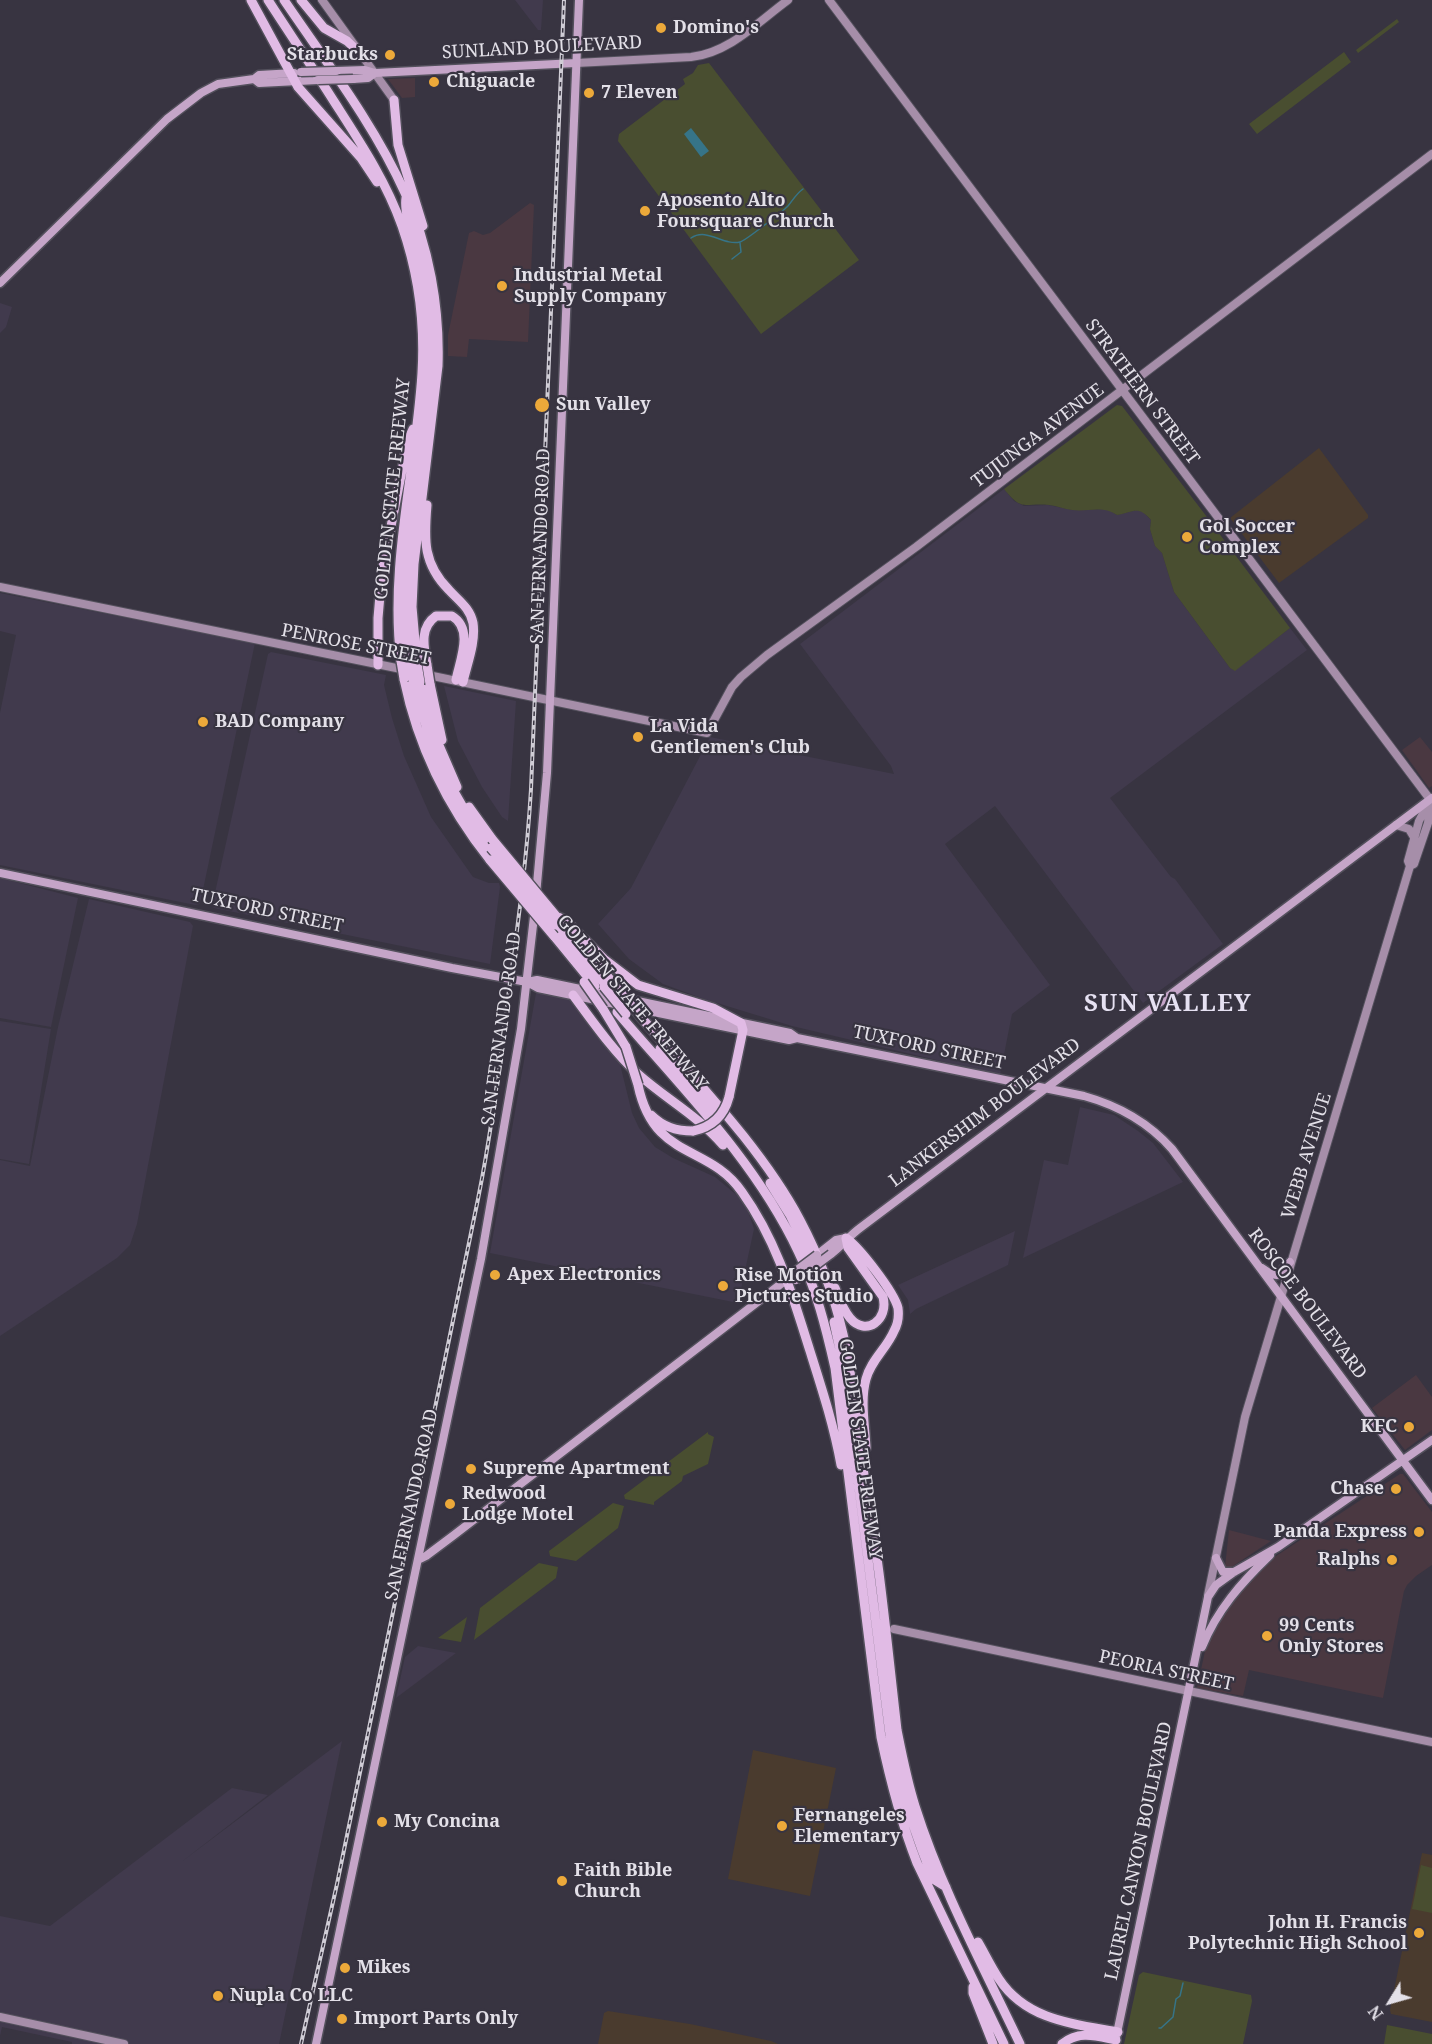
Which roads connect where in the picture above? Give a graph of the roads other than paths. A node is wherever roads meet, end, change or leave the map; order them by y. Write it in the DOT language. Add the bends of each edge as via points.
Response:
graph roads {
  1 [pos="251,0"];
  2 [pos="268,0"];
  3 [pos="275,0"];
  4 [pos="284,0"];
  5 [pos="301,0"];
  6 [pos="322,0"];
  7 [pos="579,0"];
  8 [pos="788,0"];
  9 [pos="829,0"];
  10 [pos="294,39"];
  11 [pos="363,56"];
  12 [pos="576,63"];
  13 [pos="290,73"];
  14 [pos="375,73"];
  15 [pos="254,79"];
  16 [pos="296,82"];
  17 [pos="394,100"];
  18 [pos="1432,154"];
  19 [pos="406,195"];
  20 [pos="403,228"];
  21 [pos="427,255"];
  22 [pos="0,283"];
  23 [pos="1123,390"];
  24 [pos="417,421"];
  25 [pos="429,440"];
  26 [pos="0,586"];
  27 [pos="412,663"];
  28 [pos="378,665"];
  29 [pos="415,681"];
  30 [pos="460,681"];
  31 [pos="551,700"];
  32 [pos="707,733"];
  33 [pos="1431,800"];
  34 [pos="1430,822"];
  35 [pos="1396,825"];
  36 [pos="1415,839"];
  37 [pos="491,850"];
  38 [pos="1410,866"];
  39 [pos="0,873"];
  40 [pos="556,930"];
  41 [pos="527,982"];
  42 [pos="603,987"];
  43 [pos="573,995"];
  44 [pos="629,1014"];
  45 [pos="710,1016"];
  46 [pos="693,1020"];
  47 [pos="742,1027"];
  48 [pos="638,1085"];
  49 [pos="1045,1089"];
  50 [pos="1153,1129"];
  51 [pos="786,1226"];
  52 [pos="846,1238"];
  53 [pos="818,1259"];
  54 [pos="1290,1262"];
  55 [pos="1258,1265"];
  56 [pos="792,1278"];
  57 [pos="1280,1296"];
  58 [pos="1432,1440"];
  59 [pos="1404,1462"];
  60 [pos="866,1481"];
  61 [pos="850,1491"];
  62 [pos="1432,1500"];
  63 [pos="424,1531"];
  64 [pos="454,1535"];
  65 [pos="1278,1547"];
  66 [pos="1216,1558"];
  67 [pos="418,1560"];
  68 [pos="1234,1572"];
  69 [pos="1208,1597"];
  70 [pos="894,1629"];
  71 [pos="1195,1664"];
  72 [pos="1189,1692"];
  73 [pos="1432,1742"];
  74 [pos="946,1887"];
  75 [pos="954,1904"];
  76 [pos="938,1907"];
  77 [pos="972,1977"];
  78 [pos="0,2017"];
  79 [pos="1116,2039"];
  80 [pos="124,2044"];
  81 [pos="316,2044"];
  82 [pos="993,2044"];
  83 [pos="1004,2044"];
  84 [pos="1020,2044"];
  85 [pos="1062,2044"];
  1 -- 13 [label="highway"];
  2 -- 10 [label="highway, GOLDEN STATE FREEWAY"];
  3 -- 10 [label="highway" via="292,27"];
  4 -- 19 [label="highway, GOLDEN STATE FREEWAY" via="374,134"];
  5 -- 11 [label="highway" via="324,28"];
  6 -- 11 [label="street"];
  7 -- 12 [label="main road, SAN FERNANDO ROAD"];
  8 -- 12 [label="street, SUNLAND BOULEVARD" via="727,46 709,54"];
  9 -- 23 [label="street, STRATHERN STREET"];
  10 -- 20 [label="highway, GOLDEN STATE FREEWAY" via="368,153"];
  11 -- 14 [label="street"];
  12 -- 14 [label="main road, SUNLAND BOULEVARD"];
  12 -- 31 [label="main road, SAN FERNANDO ROAD"];
  13 -- 14 [label="main road, SUNLAND BOULEVARD, bridge"];
  13 -- 15 [label="main road, SUNLAND BOULEVARD"];
  13 -- 16 [label="highway"];
  14 -- 16 [label="main road, SUNLAND BOULEVARD, bridge" via="368,78"];
  14 -- 17 [label="street"];
  15 -- 16 [label="main road, SUNLAND BOULEVARD"];
  15 -- 22 [label="main road, SUNLAND BOULEVARD" via="218,84 167,118"];
  16 -- 20 [label="highway" via="361,158"];
  17 -- 21 [label="highway" via="398,145 420,214"];
  18 -- 23 [label="street, TUJUNGA AVENUE"];
  19 -- 21 [label="highway, GOLDEN STATE FREEWAY"];
  19 -- 27 [label="highway" via="405,208 417,244 429,307 431,351 406,576 407,636"];
  20 -- 24 [label="highway, GOLDEN STATE FREEWAY" via="422,329"];
  20 -- 27 [label="highway" via="412,241 421,277 428,342 403,582 403,628"];
  21 -- 25 [label="highway, GOLDEN STATE FREEWAY" via="439,345"];
  23 -- 32 [label="street, TUJUNGA AVENUE" via="741,676"];
  23 -- 33 [label="street, STRATHERN STREET"];
  24 -- 27 [label="highway, GOLDEN STATE FREEWAY" via="398,579 397,620"];
  24 -- 28 [label="highway" via="408,440 382,572"];
  25 -- 27 [label="highway, GOLDEN STATE FREEWAY" via="414,564"];
  25 -- 30 [label="highway" via="425,547 439,579 467,607 471,618 472,642"];
  26 -- 28 [label="street, PENROSE STREET"];
  27 -- 29 [label="highway, GOLDEN STATE FREEWAY, bridge"];
  27 -- 29 [label="highway, GOLDEN STATE FREEWAY, bridge"];
  27 -- 30 [label="highway" via="424,642 426,626 436,616 452,616 462,625 465,636"];
  28 -- 30 [label="street, PENROSE STREET"];
  29 -- 37 [label="highway, GOLDEN STATE FREEWAY" via="446,762"];
  29 -- 37 [label="highway, GOLDEN STATE FREEWAY" via="419,736 442,788 463,825"];
  30 -- 31 [label="street, PENROSE STREET"];
  31 -- 32 [label="street, PENROSE STREET"];
  31 -- 41 [label="main road, SAN FERNANDO ROAD"];
  33 -- 34 [label="street, WEBB AVENUE"];
  33 -- 35 [label="main road, LANKERSHIM BOULEVARD"];
  33 -- 36 [label="street, WEBB AVENUE" via="1419,821"];
  34 -- 38 [label="street, WEBB AVENUE"];
  35 -- 36 [label="street" via="1409,829"];
  35 -- 49 [label="main road, LANKERSHIM BOULEVARD"];
  36 -- 38 [label="street, WEBB AVENUE"];
  37 -- 40 [label="highway, GOLDEN STATE FREEWAY, bridge"];
  37 -- 40 [label="highway, GOLDEN STATE FREEWAY, bridge"];
  38 -- 54 [label="street, WEBB AVENUE"];
  39 -- 41 [label="main road, TUXFORD STREET"];
  40 -- 42 [label="highway, GOLDEN STATE FREEWAY"];
  40 -- 42 [label="highway"];
  40 -- 44 [label="highway, GOLDEN STATE FREEWAY, bridge" via="620,991"];
  40 -- 47 [label="highway" via="566,920 604,959 638,985 713,1008"];
  40 -- 48 [label="highway, bridge" via="626,1047"];
  41 -- 43 [label="main road, TUXFORD STREET"];
  41 -- 45 [label="main road, TUXFORD STREET" via="537,980"];
  41 -- 63 [label="main road, SAN FERNANDO ROAD" via="481,1259"];
  42 -- 44 [label="highway, GOLDEN STATE FREEWAY"];
  42 -- 44 [label="highway, bridge"];
  43 -- 46 [label="main road, TUXFORD STREET"];
  43 -- 51 [label="highway" via="639,1075 719,1141"];
  44 -- 51 [label="highway, GOLDEN STATE FREEWAY" via="748,1168"];
  44 -- 53 [label="highway, GOLDEN STATE FREEWAY" via="757,1154 800,1220"];
  44 -- 74 [label="highway" via="758,1165 790,1215 827,1296 843,1368 891,1743 904,1798 933,1879"];
  44 -- 76 [label="highway" via="767,1184 801,1244 826,1305 841,1370 887,1739 904,1811 937,1893"];
  45 -- 46 [label="main road" via="696,1016"];
  45 -- 47 [label="main road, TUXFORD STREET"];
  46 -- 47 [label="main road, TUXFORD STREET"];
  47 -- 48 [label="highway, bridge" via="725,1109 706,1127 676,1130 655,1119 646,1108"];
  47 -- 49 [label="main road, TUXFORD STREET" via="789,1040 797,1038"];
  48 -- 56 [label="highway" via="645,1110 664,1137 716,1168 741,1190"];
  49 -- 50 [label="main road, TUXFORD STREET" via="1108,1103"];
  49 -- 52 [label="main road, LANKERSHIM BOULEVARD"];
  50 -- 55 [label="main road, ROSCOE BOULEVARD"];
  51 -- 61 [label="highway, GOLDEN STATE FREEWAY" via="810,1278 828,1336"];
  52 -- 53 [label="highway" via="848,1248 883,1298 885,1311 878,1322 866,1326 849,1318 827,1268"];
  52 -- 56 [label="main road, LANKERSHIM BOULEVARD, bridge" via="840,1247"];
  52 -- 60 [label="highway" via="855,1244 894,1298 899,1315 894,1332 874,1360 865,1384"];
  53 -- 60 [label="highway, GOLDEN STATE FREEWAY" via="843,1334"];
  54 -- 55 [label="main road" via="1274,1275"];
  54 -- 57 [label="street, WEBB AVENUE"];
  55 -- 57 [label="main road, ROSCOE BOULEVARD"];
  56 -- 61 [label="highway"];
  56 -- 64 [label="main road, LANKERSHIM BOULEVARD"];
  57 -- 59 [label="main road, ROSCOE BOULEVARD"];
  57 -- 66 [label="street, WEBB AVENUE" via="1245,1417"];
  58 -- 59 [label="main road, LAUREL CANYON BOULEVARD"];
  59 -- 62 [label="main road, ROSCOE BOULEVARD"];
  59 -- 65 [label="main road, LAUREL CANYON BOULEVARD"];
  60 -- 74 [label="highway, GOLDEN STATE FREEWAY" via="897,1730 915,1804"];
  61 -- 76 [label="highway, GOLDEN STATE FREEWAY" via="888,1771 906,1835"];
  63 -- 64 [label="main road" via="432,1543"];
  63 -- 67 [label="main road, SAN FERNANDO ROAD"];
  64 -- 67 [label="main road, LANKERSHIM BOULEVARD"];
  65 -- 68 [label="main road, LAUREL CANYON BOULEVARD"];
  65 -- 71 [label="main road, LAUREL CANYON BOULEVARD" via="1227,1600"];
  66 -- 68 [label="main road" via="1223,1572"];
  66 -- 69 [label="street, WEBB AVENUE"];
  67 -- 81 [label="main road, SAN FERNANDO ROAD"];
  68 -- 69 [label="main road, LAUREL CANYON BOULEVARD" via="1216,1585"];
  69 -- 71 [label="main road, LAUREL CANYON BOULEVARD"];
  70 -- 72 [label="street, PEORIA STREET"];
  71 -- 72 [label="main road, LAUREL CANYON BOULEVARD"];
  72 -- 73 [label="street, PEORIA STREET"];
  72 -- 79 [label="main road, LAUREL CANYON BOULEVARD"];
  74 -- 75 [label="highway, GOLDEN STATE FREEWAY"];
  75 -- 79 [label="highway" via="963,1913 998,1978 1022,2004 1054,2020"];
  75 -- 84 [label="highway, GOLDEN STATE FREEWAY"];
  76 -- 77 [label="highway, GOLDEN STATE FREEWAY"];
  77 -- 82 [label="highway" via="973,1993"];
  77 -- 83 [label="highway, GOLDEN STATE FREEWAY"];
  78 -- 80 [label="street"];
  79 -- 85 [label="highway" via="1082,2035"];
}
